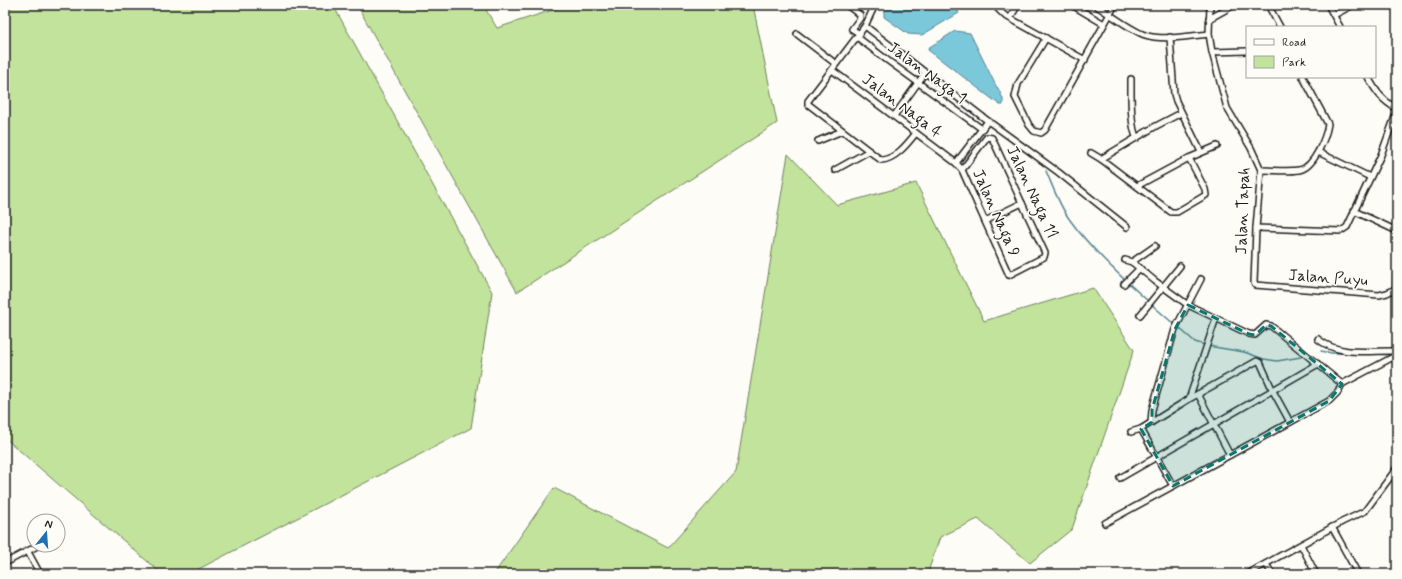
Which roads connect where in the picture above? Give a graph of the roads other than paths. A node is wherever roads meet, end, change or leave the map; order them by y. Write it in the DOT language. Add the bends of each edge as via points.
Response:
graph roads {
  1 [pos="847,5"];
  2 [pos="875,5"];
  3 [pos="996,5"];
  4 [pos="1018,5"];
  5 [pos="1072,5"];
  6 [pos="1095,5"];
  7 [pos="1115,5"];
  8 [pos="1210,5"];
  9 [pos="1234,5"];
  10 [pos="1268,5"];
  11 [pos="1328,5"];
  12 [pos="1353,5"];
  13 [pos="1110,14"];
  14 [pos="1334,15"];
  15 [pos="1010,18"];
  16 [pos="1209,19"];
  17 [pos="1104,24"];
  18 [pos="865,26"];
  19 [pos="1279,26"];
  20 [pos="1340,26"];
  21 [pos="797,34"];
  22 [pos="1209,34"];
  23 [pos="858,35"];
  24 [pos="1170,37"];
  25 [pos="1046,38"];
  26 [pos="1246,51"];
  27 [pos="1212,52"];
  28 [pos="1085,60"];
  29 [pos="836,64"];
  30 [pos="832,70"];
  31 [pos="925,73"];
  32 [pos="1304,78"];
  33 [pos="1369,78"];
  34 [pos="1131,79"];
  35 [pos="918,83"];
  36 [pos="1397,110"];
  37 [pos="1181,113"];
  38 [pos="894,116"];
  39 [pos="988,121"];
  40 [pos="982,129"];
  41 [pos="842,130"];
  42 [pos="916,133"];
  43 [pos="1137,138"];
  44 [pos="818,141"];
  45 [pos="1216,146"];
  46 [pos="869,151"];
  47 [pos="1201,152"];
  48 [pos="1318,152"];
  49 [pos="1091,153"];
  50 [pos="1189,158"];
  51 [pos="1102,159"];
  52 [pos="956,164"];
  53 [pos="835,170"];
  54 [pos="962,170"];
  55 [pos="1261,170"];
  56 [pos="1370,178"];
  57 [pos="1137,186"];
  58 [pos="1022,203"];
  59 [pos="1354,211"];
  60 [pos="985,221"];
  61 [pos="1127,227"];
  62 [pos="1256,228"];
  63 [pos="1397,231"];
  64 [pos="1155,246"];
  65 [pos="1125,260"];
  66 [pos="1132,262"];
  67 [pos="1180,266"];
  68 [pos="1140,268"];
  69 [pos="1397,272"];
  70 [pos="1009,275"];
  71 [pos="1201,279"];
  72 [pos="1126,282"];
  73 [pos="1255,285"];
  74 [pos="1162,286"];
  75 [pos="1396,288"];
  76 [pos="1188,305"];
  77 [pos="1140,315"];
  78 [pos="1216,318"];
  79 [pos="1318,339"];
  80 [pos="1397,351"];
  81 [pos="1397,355"];
  82 [pos="1318,364"];
  83 [pos="1342,384"];
  84 [pos="1273,391"];
  85 [pos="1198,394"];
  86 [pos="1189,399"];
  87 [pos="1290,422"];
  88 [pos="1151,423"];
  89 [pos="1215,424"];
  90 [pos="1141,429"];
  91 [pos="1131,432"];
  92 [pos="1230,455"];
  93 [pos="1156,457"];
  94 [pos="1397,468"];
  95 [pos="1120,478"];
  96 [pos="1173,486"];
  97 [pos="1105,523"];
  98 [pos="1332,527"];
  99 [pos="1301,545"];
  100 [pos="26,553"];
  101 [pos="28,553"];
  102 [pos="5,563"];
  103 [pos="1266,564"];
  104 [pos="39,574"];
  105 [pos="1247,574"];
  106 [pos="1272,574"];
  107 [pos="1316,574"];
  108 [pos="1358,574"];
  1 -- 23 [label="street" via="860,15 852,29"];
  2 -- 18 [label="street"];
  3 -- 15 [label="street"];
  4 -- 15 [label="street"];
  5 -- 17 [label="street"];
  6 -- 13 [label="street"];
  7 -- 13 [label="street"];
  8 -- 16 [label="street, Jalan Tapah"];
  9 -- 16 [label="street"];
  10 -- 19 [label="street"];
  11 -- 14 [label="street"];
  12 -- 14 [label="street"];
  13 -- 17 [label="street"];
  13 -- 24 [label="street" via="1145,35"];
  14 -- 20 [label="street"];
  15 -- 25 [label="street"];
  16 -- 22 [label="street, Jalan Tapah"];
  17 -- 28 [label="street"];
  18 -- 23 [label="street"];
  18 -- 31 [label="street"];
  21 -- 29 [label="street"];
  22 -- 24 [label="street"];
  22 -- 27 [label="street, Jalan Tapah"];
  23 -- 29 [label="street"];
  23 -- 35 [label="street, Jalan Naga 1"];
  24 -- 37 [label="street" via="1174,94"];
  25 -- 28 [label="street"];
  25 -- 28 [label="street" via="1015,92 1015,97 1034,132 1040,133 1045,130"];
  26 -- 27 [label="street"];
  27 -- 55 [label="street, Jalan Tapah" via="1227,108"];
  29 -- 30 [label="street"];
  30 -- 38 [label="street, Jalan Naga 4"];
  30 -- 41 [label="street" via="808,104"];
  31 -- 35 [label="street"];
  31 -- 39 [label="street"];
  32 -- 48 [label="street" via="1328,121"];
  33 -- 36 [label="street" via="1378,94"];
  34 -- 43 [label="street" via="1133,127"];
  35 -- 38 [label="street"];
  35 -- 40 [label="street, Jalan Naga 1"];
  36 -- 56 [label="street"];
  37 -- 43 [label="street"];
  37 -- 47 [label="street"];
  38 -- 42 [label="street, Jalan Naga 4"];
  39 -- 40 [label="street"];
  39 -- 61 [label="street"];
  40 -- 52 [label="street"];
  41 -- 44 [label="street"];
  41 -- 46 [label="street"];
  42 -- 46 [label="street" via="903,150 884,160"];
  42 -- 52 [label="street, Jalan Naga 4"];
  43 -- 51 [label="street"];
  45 -- 47 [label="street"];
  46 -- 53 [label="street"];
  47 -- 50 [label="street"];
  48 -- 55 [label="street" via="1308,166 1299,170"];
  48 -- 56 [label="street"];
  49 -- 51 [label="street"];
  50 -- 57 [label="street"];
  50 -- 57 [label="street" via="1206,195 1183,209 1171,212"];
  51 -- 57 [label="street"];
  52 -- 54 [label="street, Jalan Naga 9"];
  54 -- 58 [label="street, Jalan Naga 11" via="987,137 992,138"];
  54 -- 60 [label="street, Jalan Naga 9"];
  55 -- 62 [label="street, Jalan Tapah"];
  56 -- 59 [label="street"];
  58 -- 60 [label="street"];
  58 -- 70 [label="street, Jalan Naga 11" via="1045,255"];
  59 -- 62 [label="street" via="1347,226 1341,231"];
  59 -- 63 [label="street"];
  60 -- 70 [label="street, Jalan Naga 9"];
  62 -- 73 [label="street, Jalan Tapah" via="1253,281"];
  64 -- 66 [label="street"];
  65 -- 66 [label="street"];
  66 -- 68 [label="street"];
  67 -- 74 [label="street"];
  68 -- 72 [label="street"];
  68 -- 74 [label="street"];
  69 -- 75 [label="street"];
  71 -- 76 [label="street"];
  73 -- 75 [label="street, Jalan Puyu" via="1379,295"];
  74 -- 76 [label="street"];
  74 -- 77 [label="street"];
  76 -- 78 [label="street"];
  76 -- 88 [label="street" via="1177,326 1152,410"];
  78 -- 82 [label="street" via="1249,334 1255,334 1266,325 1271,326"];
  78 -- 86 [label="street"];
  79 -- 80 [label="street" via="1336,349"];
  81 -- 83 [label="street"];
  82 -- 83 [label="street"];
  82 -- 84 [label="street"];
  83 -- 87 [label="street" via="1333,398"];
  84 -- 85 [label="street" via="1260,362 1257,361"];
  84 -- 87 [label="street"];
  84 -- 89 [label="street"];
  85 -- 86 [label="street"];
  85 -- 89 [label="street"];
  86 -- 88 [label="street"];
  87 -- 92 [label="street"];
  88 -- 90 [label="street"];
  89 -- 92 [label="street"];
  89 -- 93 [label="street"];
  90 -- 91 [label="street"];
  90 -- 93 [label="street"];
  92 -- 96 [label="street"];
  93 -- 95 [label="street"];
  93 -- 96 [label="street"];
  94 -- 98 [label="street" via="1365,511"];
  96 -- 97 [label="street"];
  98 -- 99 [label="street"];
  98 -- 108 [label="street"];
  99 -- 103 [label="street"];
  99 -- 107 [label="street"];
  100 -- 102 [label="street"];
  101 -- 104 [label="street"];
  103 -- 105 [label="street"];
  103 -- 106 [label="street"];
}
